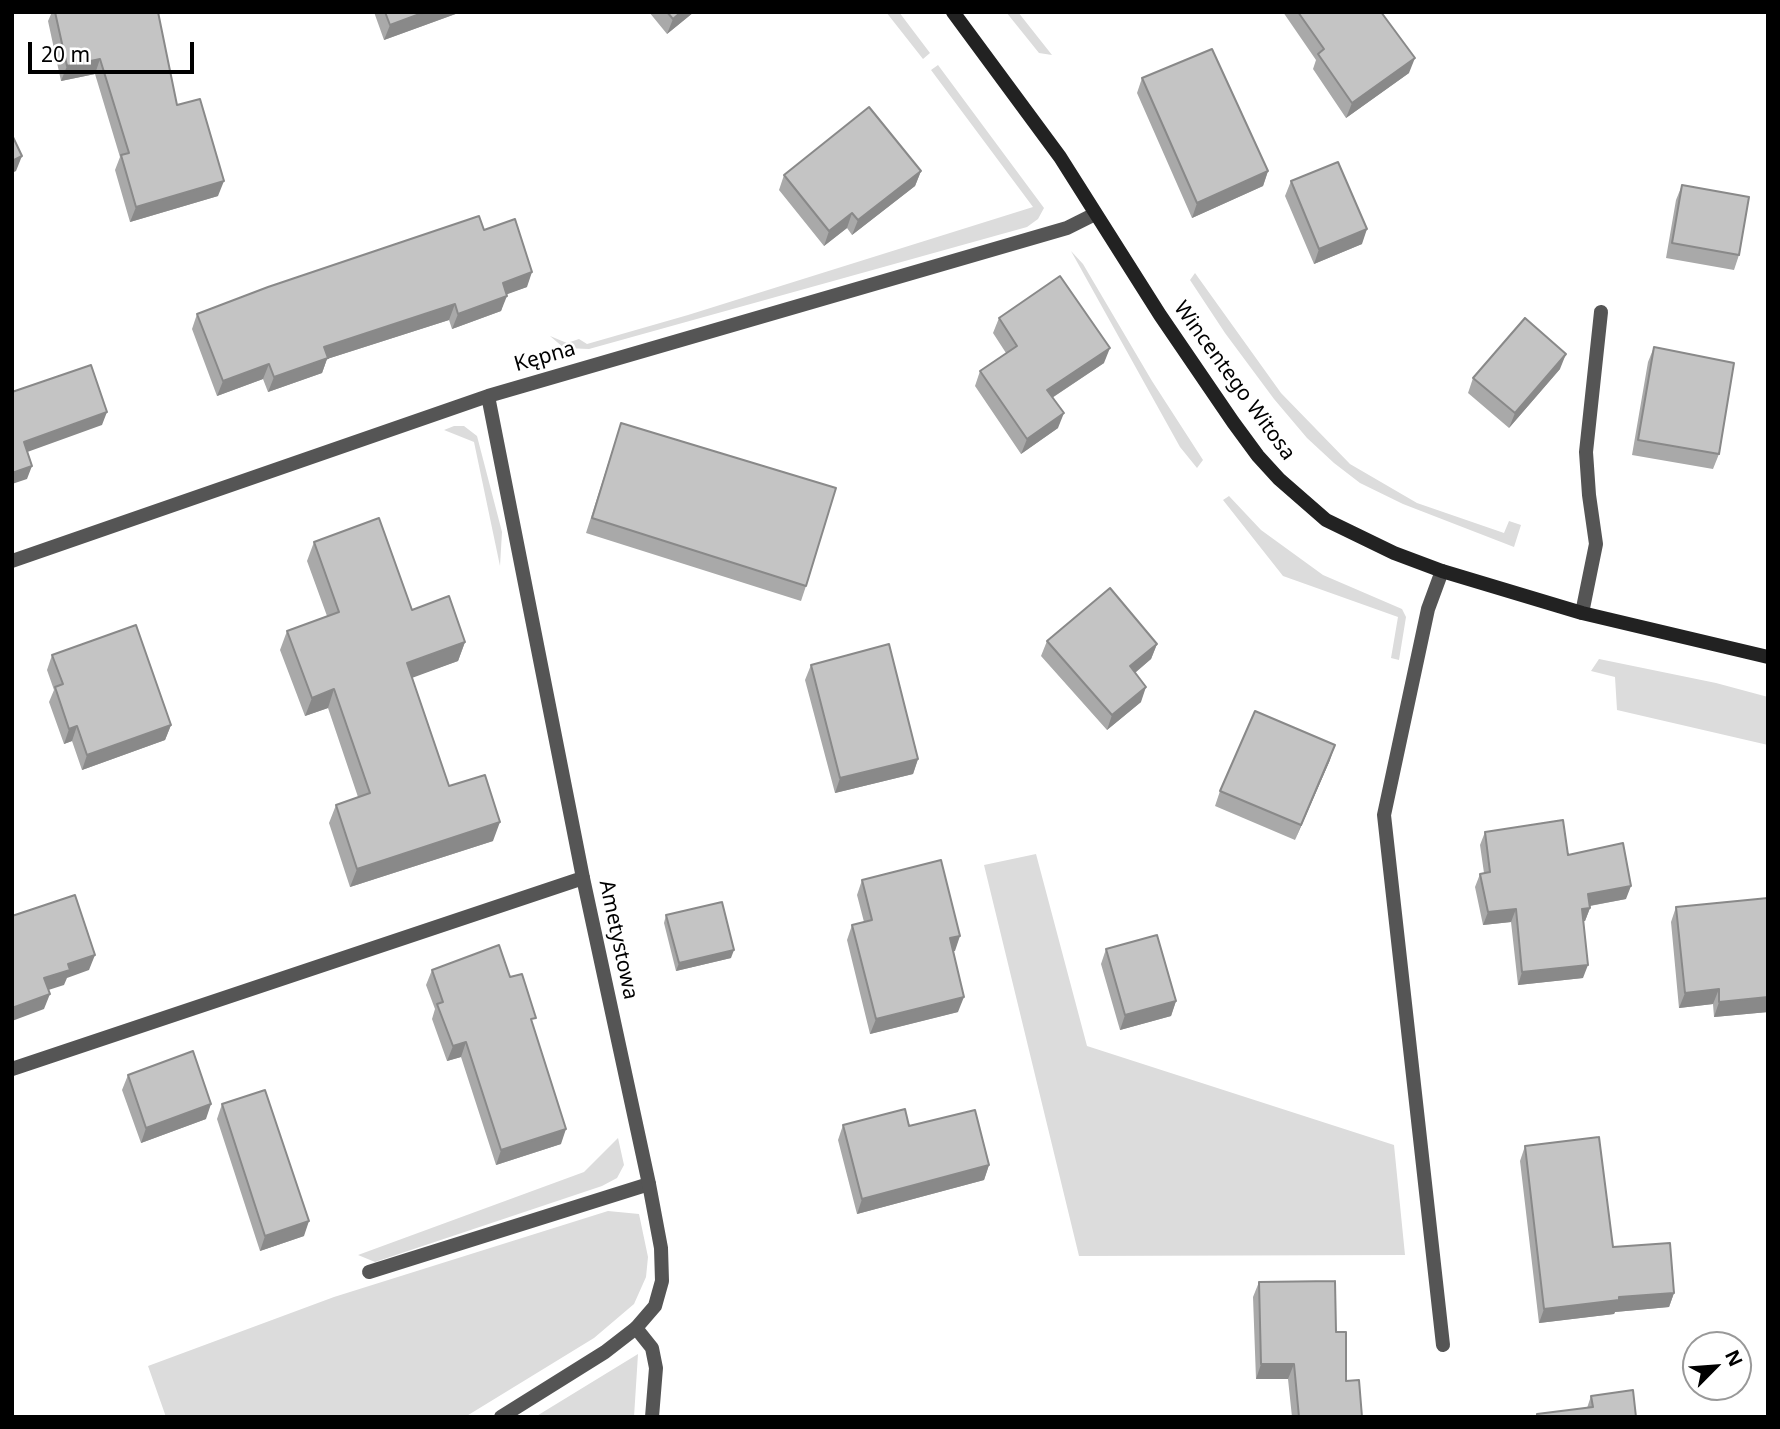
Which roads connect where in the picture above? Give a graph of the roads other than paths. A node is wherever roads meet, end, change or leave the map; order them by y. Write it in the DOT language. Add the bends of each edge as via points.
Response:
graph roads {
  1 [pos="953,12"];
  2 [pos="1096,214"];
  3 [pos="1601,312"];
  4 [pos="488,396"];
  5 [pos="12,561"];
  6 [pos="1441,571"];
  7 [pos="1582,612"];
  8 [pos="1768,657"];
  9 [pos="583,878"];
  10 [pos="12,1069"];
  11 [pos="649,1184"];
  12 [pos="369,1272"];
  13 [pos="636,1328"];
  14 [pos="1443,1345"];
  15 [pos="501,1417"];
  16 [pos="652,1417"];
  1 -- 2 [label="street, Wincentego Witosa"];
  2 -- 4 [label="street, Kępna" via="1067,228"];
  2 -- 6 [label="street, Wincentego Witosa" via="1233,422 1279,480 1326,520"];
  3 -- 7 [label="street" via="1586,452 1596,544"];
  4 -- 5 [label="street, Kępna"];
  4 -- 9 [label="street, Ametystowa"];
  6 -- 7 [label="street, Wincentego Witosa"];
  6 -- 14 [label="street" via="1384,815"];
  7 -- 8 [label="street, Wincentego Witosa"];
  9 -- 10 [label="street"];
  9 -- 11 [label="street, Ametystowa"];
  11 -- 12 [label="street"];
  11 -- 13 [label="street, Ametystowa" via="662,1282 655,1306"];
  13 -- 15 [label="street, Ametystowa"];
  13 -- 16 [label="street" via="652,1348 656,1368"];
}
